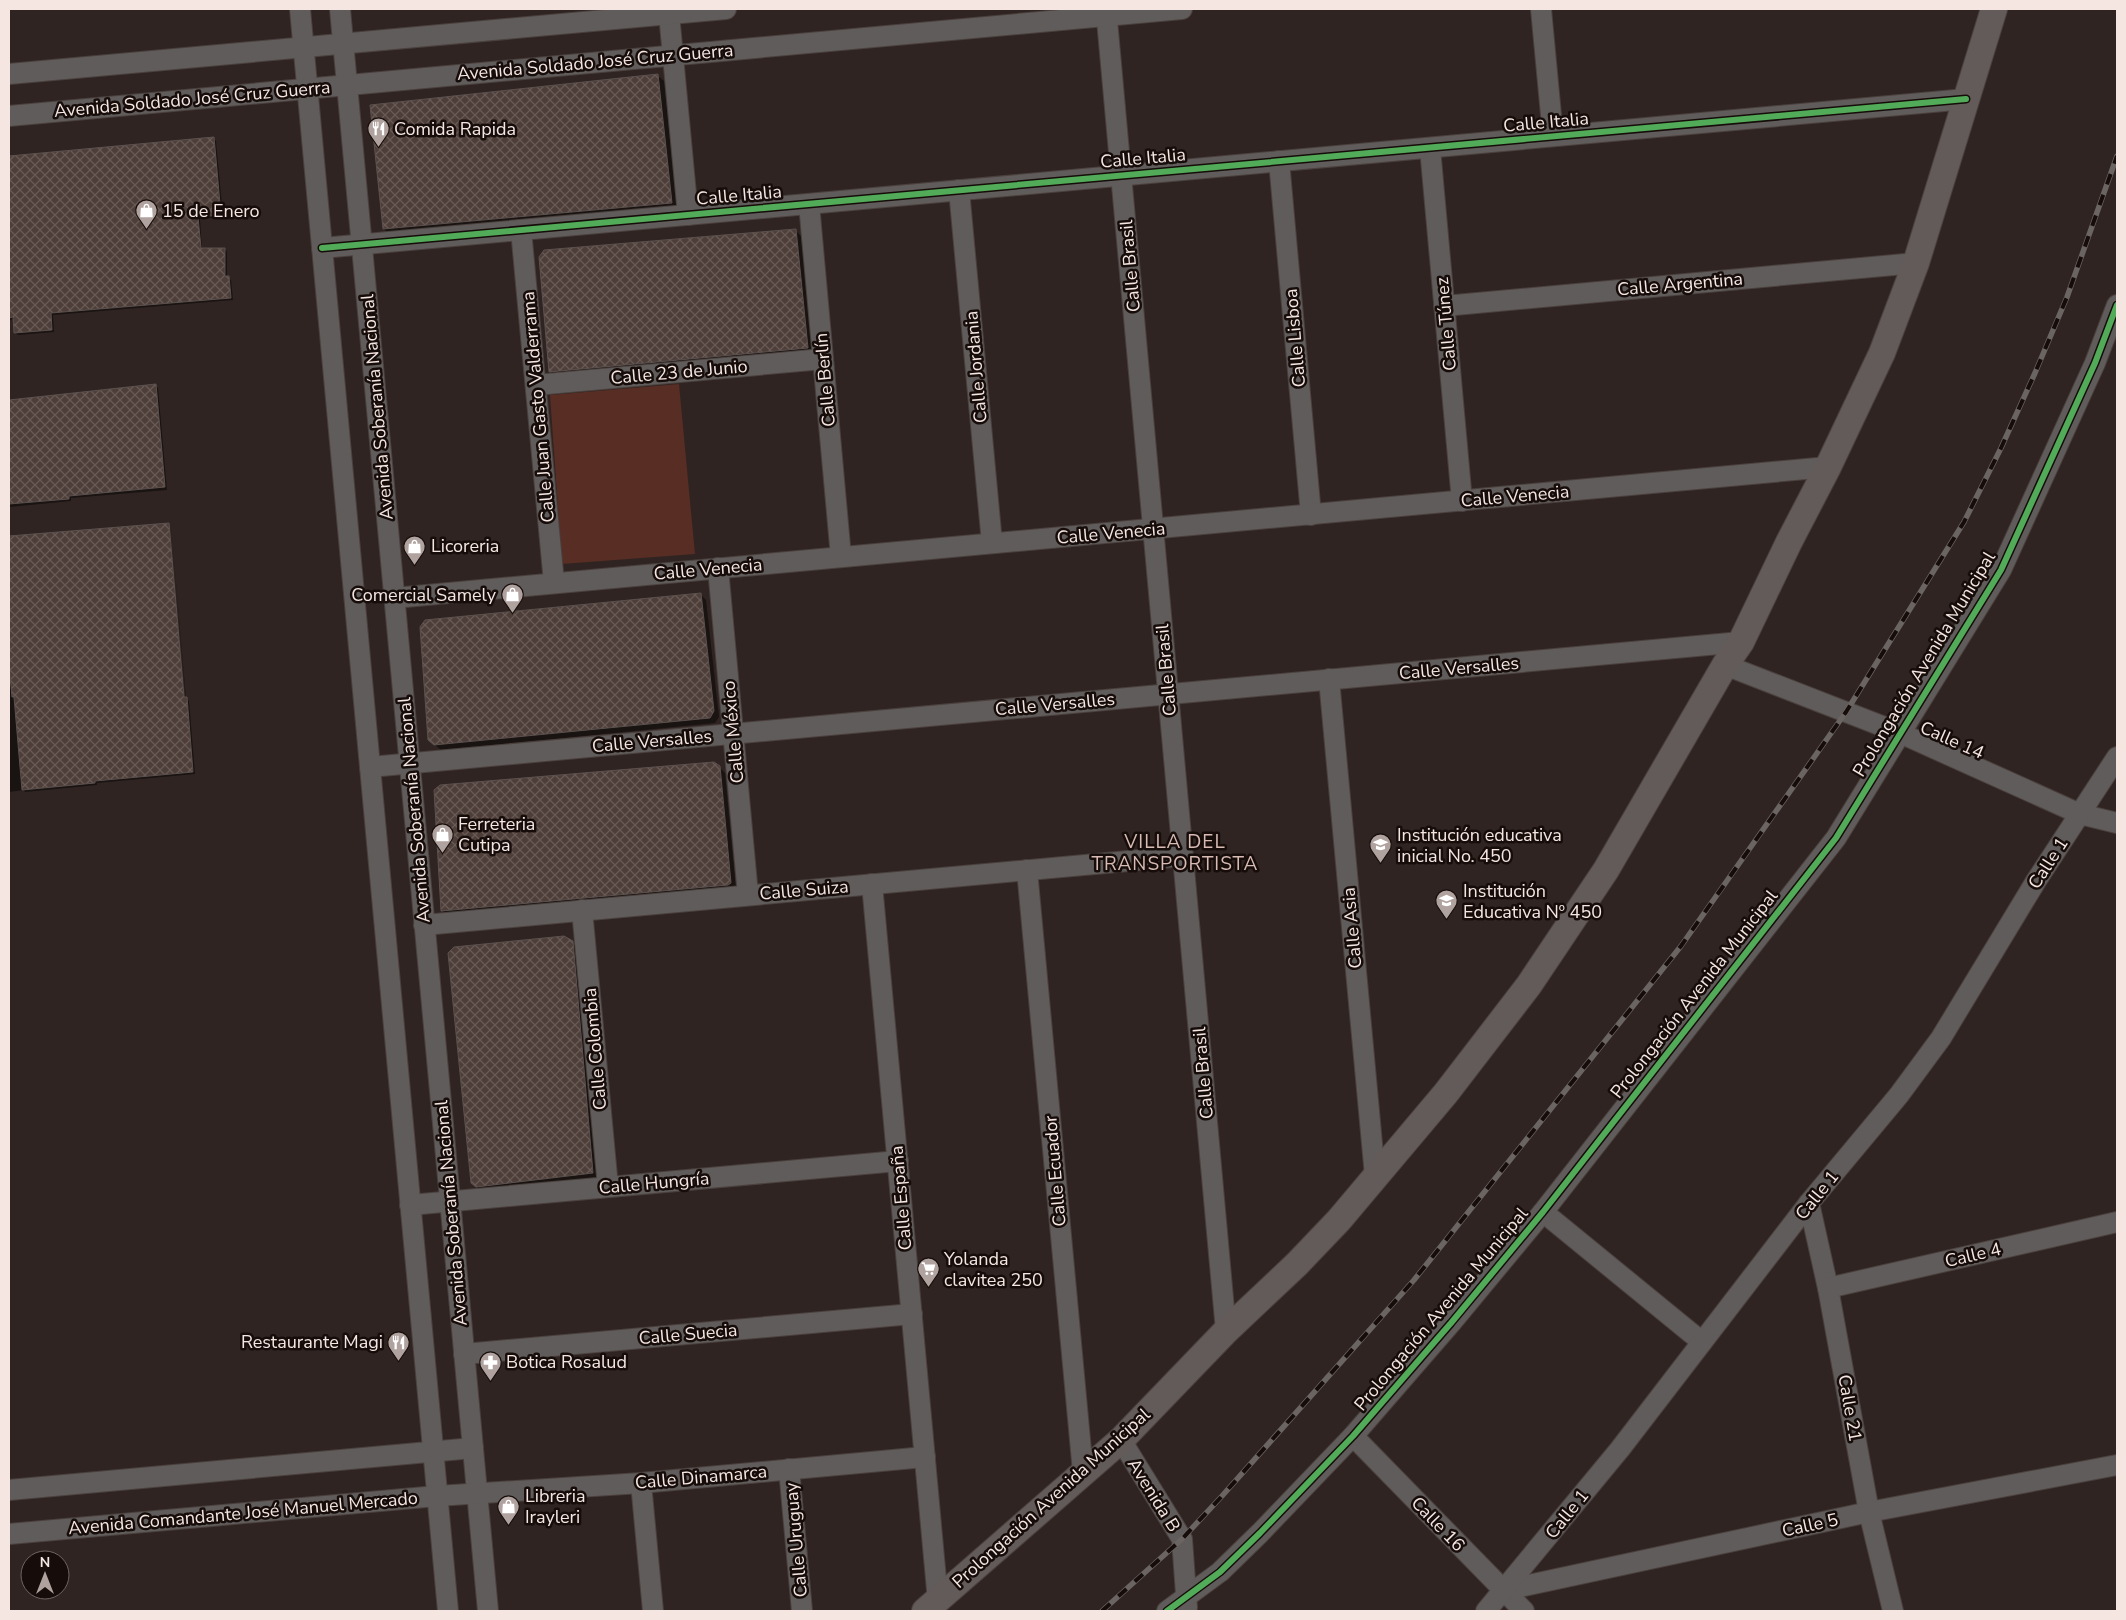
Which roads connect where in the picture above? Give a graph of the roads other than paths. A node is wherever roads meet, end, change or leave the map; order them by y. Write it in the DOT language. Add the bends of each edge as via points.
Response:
graph roads {
  1 [pos="300,9"];
  2 [pos="340,9"];
  3 [pos="726,9"];
  4 [pos="1182,9"];
  5 [pos="1541,9"];
  6 [pos="1994,9"];
  7 [pos="1107,12"];
  8 [pos="669,14"];
  9 [pos="343,43"];
  10 [pos="303,47"];
  11 [pos="673,55"];
  12 [pos="9,74"];
  13 [pos="347,85"];
  14 [pos="307,88"];
  15 [pos="1966,99"];
  16 [pos="9,116"];
  17 [pos="1553,136"];
  18 [pos="1430,148"];
  19 [pos="1278,161"];
  20 [pos="1122,175"];
  21 [pos="959,190"];
  22 [pos="809,204"];
  23 [pos="688,215"];
  24 [pos="521,230"];
  25 [pos="362,245"];
  26 [pos="322,248"];
  27 [pos="1916,263"];
  28 [pos="2117,305"];
  29 [pos="1444,306"];
  30 [pos="823,359"];
  31 [pos="536,385"];
  32 [pos="1828,467"];
  33 [pos="1462,501"];
  34 [pos="1311,515"];
  35 [pos="1154,529"];
  36 [pos="992,543"];
  37 [pos="841,557"];
  38 [pos="718,568"];
  39 [pos="554,583"];
  40 [pos="394,598"];
  41 [pos="1740,642"];
  42 [pos="1725,665"];
  43 [pos="1329,679"];
  44 [pos="1169,694"];
  45 [pos="1900,733"];
  46 [pos="733,734"];
  47 [pos="2117,757"];
  48 [pos="409,763"];
  49 [pos="370,767"];
  50 [pos="2080,814"];
  51 [pos="2117,824"];
  52 [pos="1183,856"];
  53 [pos="1027,870"];
  54 [pos="872,884"];
  55 [pos="748,896"];
  56 [pos="582,910"];
  57 [pos="424,925"];
  58 [pos="898,1161"];
  59 [pos="1375,1176"];
  60 [pos="608,1187"];
  61 [pos="450,1202"];
  62 [pos="1809,1204"];
  63 [pos="410,1205"];
  64 [pos="1543,1212"];
  65 [pos="2117,1222"];
  66 [pos="1828,1288"];
  67 [pos="912,1314"];
  68 [pos="1226,1331"];
  69 [pos="1702,1342"];
  70 [pos="464,1354"];
  71 [pos="1353,1436"];
  72 [pos="1120,1440"];
  73 [pos="473,1448"];
  74 [pos="433,1452"];
  75 [pos="925,1457"];
  76 [pos="2117,1465"];
  77 [pos="789,1469"];
  78 [pos="1083,1472"];
  79 [pos="641,1483"];
  80 [pos="9,1490"];
  81 [pos="477,1494"];
  82 [pos="437,1496"];
  83 [pos="1869,1512"];
  84 [pos="9,1534"];
  85 [pos="1505,1590"];
  86 [pos="1187,1605"];
  87 [pos="932,1606"];
  88 [pos="448,1611"];
  89 [pos="488,1611"];
  90 [pos="653,1611"];
  91 [pos="802,1611"];
  92 [pos="1167,1611"];
  93 [pos="1486,1611"];
  94 [pos="1524,1611"];
  95 [pos="1893,1611"];
  1 -- 10 [label="street"];
  2 -- 9 [label="street, Avenida Soberanía Nacional"];
  3 -- 8 [label="street"];
  4 -- 7 [label="street, Avenida Soldado José Cruz Guerra"];
  5 -- 17 [label="street"];
  6 -- 15 [label="main road, Prolongación Avenida Municipal"];
  7 -- 11 [label="street, Avenida Soldado José Cruz Guerra"];
  7 -- 20 [label="street, Calle Brasil"];
  8 -- 9 [label="street"];
  8 -- 11 [label="street"];
  9 -- 10 [label="street"];
  9 -- 13 [label="street, Avenida Soberanía Nacional"];
  10 -- 12 [label="street"];
  10 -- 14 [label="street"];
  11 -- 13 [label="street, Avenida Soldado José Cruz Guerra"];
  11 -- 23 [label="street"];
  13 -- 14 [label="street, Avenida Soldado José Cruz Guerra"];
  13 -- 25 [label="street, Avenida Soberanía Nacional"];
  14 -- 16 [label="street, Avenida Soldado José Cruz Guerra"];
  14 -- 26 [label="street"];
  15 -- 17 [label="street, Calle Italia"];
  15 -- 27 [label="main road, Prolongación Avenida Municipal"];
  17 -- 18 [label="street, Calle Italia"];
  18 -- 19 [label="street, Calle Italia"];
  18 -- 29 [label="street, Calle Túnez"];
  19 -- 20 [label="street, Calle Italia"];
  19 -- 34 [label="street, Calle Lisboa"];
  20 -- 21 [label="street, Calle Italia"];
  20 -- 35 [label="street, Calle Brasil"];
  21 -- 22 [label="street, Calle Italia"];
  21 -- 36 [label="street, Calle Jordania"];
  22 -- 23 [label="street, Calle Italia"];
  22 -- 30 [label="street, Calle Berlín"];
  23 -- 24 [label="street, Calle Italia"];
  24 -- 25 [label="street, Calle Italia"];
  24 -- 31 [label="street, Calle Juan Gasto Valderrama"];
  25 -- 26 [label="street, Calle Italia"];
  25 -- 40 [label="street, Avenida Soberanía Nacional"];
  26 -- 49 [label="street"];
  27 -- 29 [label="street, Calle Argentina"];
  27 -- 32 [label="main road, Prolongación Avenida Municipal" via="1882,353"];
  28 -- 45 [label="street, Prolongación Avenida Municipal" via="2095,363 2001,570"];
  29 -- 33 [label="street, Calle Túnez"];
  30 -- 31 [label="street, Calle 23 de Junio"];
  30 -- 37 [label="street, Calle Berlín"];
  31 -- 39 [label="street, Calle Juan Gasto Valderrama"];
  32 -- 33 [label="street, Calle Venecia"];
  32 -- 41 [label="main road, Prolongación Avenida Municipal"];
  33 -- 34 [label="street, Calle Venecia"];
  34 -- 35 [label="street, Calle Venecia"];
  35 -- 36 [label="street, Calle Venecia"];
  35 -- 44 [label="street, Calle Brasil"];
  36 -- 37 [label="street, Calle Venecia"];
  37 -- 38 [label="street, Calle Venecia"];
  38 -- 39 [label="street, Calle Venecia"];
  38 -- 46 [label="street, Calle México"];
  39 -- 40 [label="street, Calle Venecia"];
  40 -- 48 [label="street, Avenida Soberanía Nacional"];
  41 -- 42 [label="main road, Prolongación Avenida Municipal"];
  41 -- 43 [label="street, Calle Versalles"];
  42 -- 45 [label="street, Calle 14"];
  42 -- 59 [label="main road, Prolongación Avenida Municipal" via="1606,870 1529,985 1446,1093"];
  43 -- 44 [label="street, Calle Versalles"];
  43 -- 59 [label="street, Calle Asia"];
  44 -- 46 [label="street, Calle Versalles"];
  44 -- 52 [label="street, Calle Brasil"];
  45 -- 50 [label="street, Calle 14"];
  45 -- 64 [label="street, Prolongación Avenida Municipal" via="1836,838"];
  46 -- 48 [label="street, Calle Versalles"];
  46 -- 55 [label="street, Calle México"];
  47 -- 50 [label="street, Calle 1"];
  48 -- 49 [label="street, Calle Versalles"];
  48 -- 57 [label="street, Avenida Soberanía Nacional"];
  49 -- 63 [label="street"];
  50 -- 51 [label="street, Calle 14"];
  50 -- 62 [label="street, Calle 1" via="1941,1038 1899,1095"];
  52 -- 53 [label="street, Calle Suiza"];
  52 -- 68 [label="street, Calle Brasil"];
  53 -- 54 [label="street, Calle Suiza"];
  53 -- 78 [label="street, Calle Ecuador"];
  54 -- 55 [label="street, Calle Suiza"];
  54 -- 58 [label="street, Calle España"];
  55 -- 56 [label="street, Calle Suiza"];
  56 -- 57 [label="street, Calle Suiza"];
  56 -- 60 [label="street, Calle Colombia"];
  57 -- 61 [label="street, Avenida Soberanía Nacional"];
  58 -- 60 [label="street, Calle Hungría"];
  58 -- 67 [label="street, Calle España"];
  59 -- 68 [label="main road, Prolongación Avenida Municipal" via="1297,1264"];
  60 -- 61 [label="street, Calle Hungría"];
  61 -- 63 [label="street, Calle Hungría"];
  61 -- 70 [label="street, Avenida Soberanía Nacional"];
  62 -- 66 [label="street, Calle 21"];
  62 -- 69 [label="street, Calle 1"];
  63 -- 74 [label="street"];
  64 -- 69 [label="street"];
  64 -- 71 [label="street, Prolongación Avenida Municipal"];
  65 -- 66 [label="street, Calle 4"];
  66 -- 83 [label="street, Calle 21"];
  67 -- 70 [label="street, Calle Suecia"];
  67 -- 75 [label="street, Calle España"];
  68 -- 72 [label="main road, Prolongación Avenida Municipal"];
  69 -- 85 [label="street, Calle 1"];
  70 -- 73 [label="street, Avenida Soberanía Nacional"];
  71 -- 85 [label="street, Calle 16"];
  71 -- 86 [label="street, Prolongación Avenida Municipal"];
  72 -- 78 [label="main road, Prolongación Avenida Municipal"];
  72 -- 86 [label="street, Avenida B" via="1182,1539"];
  73 -- 74 [label="street"];
  73 -- 81 [label="street, Avenida Soberanía Nacional"];
  74 -- 80 [label="street"];
  74 -- 82 [label="street"];
  75 -- 77 [label="street, Calle Dinamarca"];
  75 -- 87 [label="street, Calle España"];
  76 -- 83 [label="street, Calle 5"];
  77 -- 79 [label="street, Calle Dinamarca"];
  77 -- 91 [label="street, Calle Uruguay"];
  78 -- 87 [label="main road, Prolongación Avenida Municipal"];
  79 -- 81 [label="street, Calle Dinamarca"];
  79 -- 90 [label="street"];
  81 -- 82 [label="street, Avenida Comandante José Manuel Mercado"];
  81 -- 89 [label="street, Avenida Soberanía Nacional"];
  82 -- 84 [label="street, Avenida Comandante José Manuel Mercado"];
  82 -- 88 [label="street"];
  83 -- 85 [label="street, Calle 5"];
  83 -- 95 [label="street, Calle 21"];
  85 -- 93 [label="street, Calle 1"];
  85 -- 94 [label="street, Calle 16"];
  86 -- 92 [label="street, Prolongación Avenida Municipal"];
}
